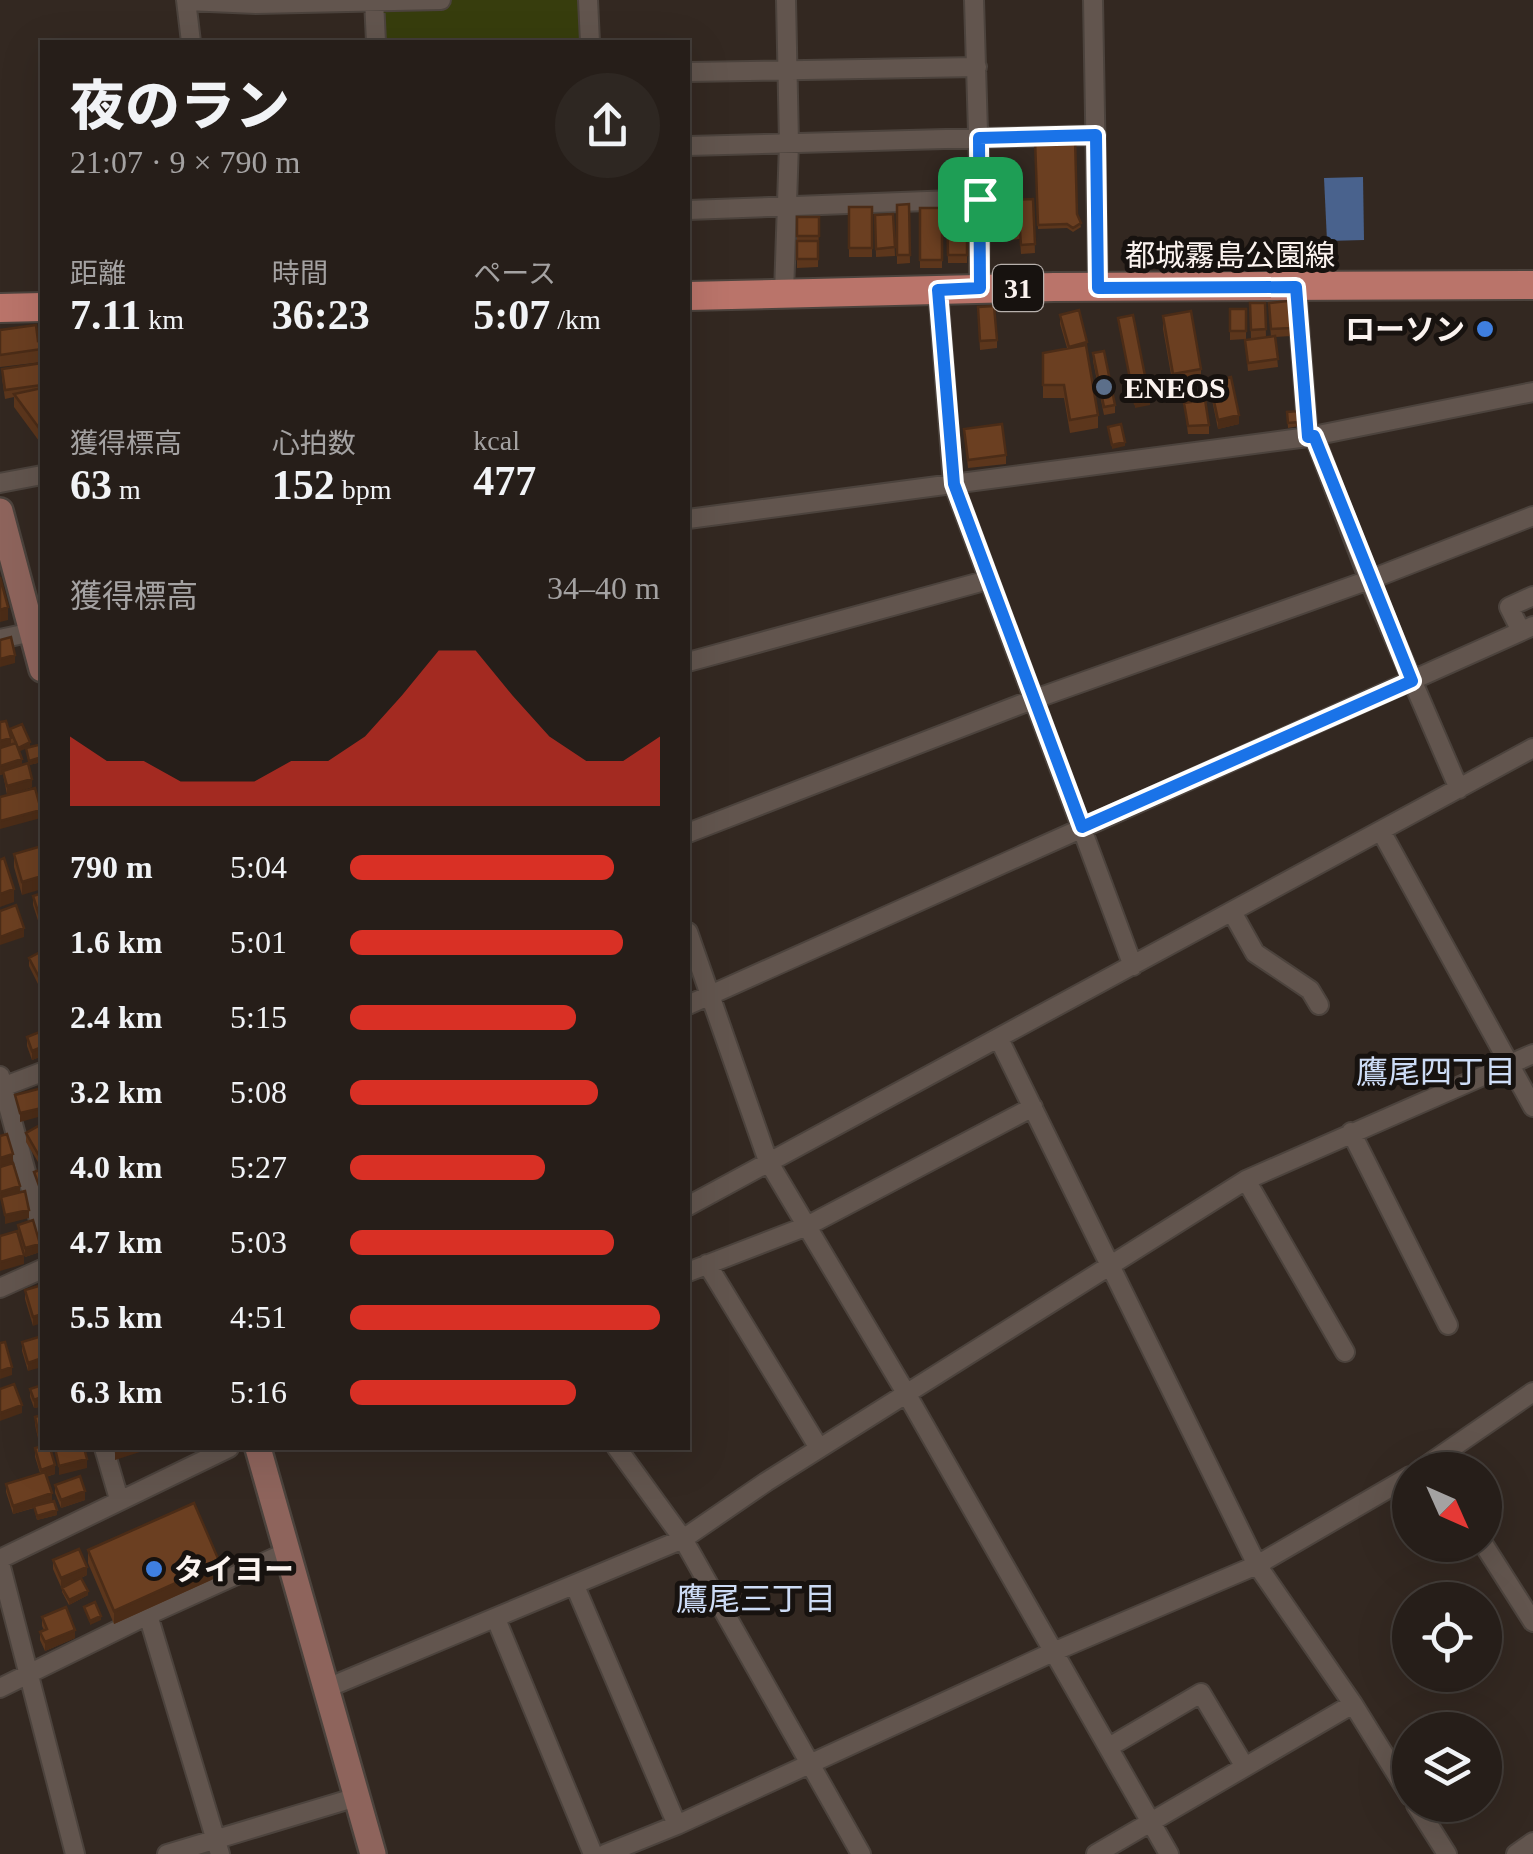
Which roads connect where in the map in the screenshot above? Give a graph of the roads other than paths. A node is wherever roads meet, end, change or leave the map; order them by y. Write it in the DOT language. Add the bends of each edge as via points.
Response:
graph roads {
  1 [pos="374,0"];
  2 [pos="441,0"];
  3 [pos="588,0"];
  4 [pos="786,0"];
  5 [pos="974,0"];
  6 [pos="1092,0"];
  7 [pos="186,1"];
  8 [pos="190,40"];
  9 [pos="376,40"];
  10 [pos="590,40"];
  11 [pos="976,67"];
  12 [pos="787,71"];
  13 [pos="690,72"];
  14 [pos="1096,135"];
  15 [pos="979,138"];
  16 [pos="788,143"];
  17 [pos="690,146"];
  18 [pos="980,199"];
  19 [pos="787,205"];
  20 [pos="690,210"];
  21 [pos="1533,285"];
  22 [pos="1296,287"];
  23 [pos="980,288"];
  24 [pos="1098,288"];
  25 [pos="938,290"];
  26 [pos="784,293"];
  27 [pos="690,296"];
  28 [pos="40,307"];
  29 [pos="0,308"];
  30 [pos="1533,392"];
  31 [pos="1311,436"];
  32 [pos="40,475"];
  33 [pos="0,484"];
  34 [pos="954,484"];
  35 [pos="0,512"];
  36 [pos="1533,516"];
  37 [pos="690,519"];
  38 [pos="988,580"];
  39 [pos="1369,580"];
  40 [pos="1533,596"];
  41 [pos="1527,628"];
  42 [pos="38,631"];
  43 [pos="0,639"];
  44 [pos="690,661"];
  45 [pos="1412,681"];
  46 [pos="1032,700"];
  47 [pos="1533,748"];
  48 [pos="1459,789"];
  49 [pos="1082,827"];
  50 [pos="1382,830"];
  51 [pos="690,832"];
  52 [pos="1232,912"];
  53 [pos="690,938"];
  54 [pos="1133,966"];
  55 [pos="710,996"];
  56 [pos="690,1004"];
  57 [pos="1319,1004"];
  58 [pos="999,1039"];
  59 [pos="1533,1054"];
  60 [pos="1510,1064"];
  61 [pos="40,1073"];
  62 [pos="1,1084"];
  63 [pos="1033,1107"];
  64 [pos="1533,1107"];
  65 [pos="1351,1132"];
  66 [pos="768,1161"];
  67 [pos="1246,1180"];
  68 [pos="690,1205"];
  69 [pos="40,1225"];
  70 [pos="808,1226"];
  71 [pos="707,1264"];
  72 [pos="1111,1264"];
  73 [pos="40,1269"];
  74 [pos="690,1271"];
  75 [pos="0,1288"];
  76 [pos="1448,1324"];
  77 [pos="1345,1352"];
  78 [pos="1533,1392"];
  79 [pos="906,1393"];
  80 [pos="818,1448"];
  81 [pos="105,1450"];
  82 [pos="226,1450"];
  83 [pos="259,1450"];
  84 [pos="618,1450"];
  85 [pos="1452,1452"];
  86 [pos="1392,1486"];
  87 [pos="118,1499"];
  88 [pos="684,1538"];
  89 [pos="287,1552"];
  90 [pos="0,1561"];
  91 [pos="1495,1562"];
  92 [pos="1257,1565"];
  93 [pos="574,1586"];
  94 [pos="148,1615"];
  95 [pos="496,1619"];
  96 [pos="1533,1622"];
  97 [pos="1053,1652"];
  98 [pos="29,1672"];
  99 [pos="0,1688"];
  100 [pos="327,1688"];
  101 [pos="1353,1704"];
  102 [pos="1109,1748"];
  103 [pos="808,1763"];
  104 [pos="1392,1767"];
  105 [pos="1245,1768"];
  106 [pos="356,1797"];
  107 [pos="1152,1822"];
  108 [pos="1426,1822"];
  109 [pos="676,1824"];
  110 [pos="1533,1842"];
  111 [pos="218,1846"];
  112 [pos="75,1854"];
  113 [pos="167,1854"];
  114 [pos="373,1854"];
  115 [pos="593,1854"];
  116 [pos="605,1854"];
  117 [pos="862,1854"];
  118 [pos="1096,1854"];
  119 [pos="1169,1854"];
  120 [pos="1446,1854"];
  121 [pos="1516,1854"];
  1 -- 2 [label="street"];
  1 -- 7 [label="street"];
  1 -- 9 [label="street"];
  3 -- 10 [label="street"];
  4 -- 12 [label="street"];
  5 -- 11 [label="street"];
  6 -- 14 [label="street"];
  7 -- 8 [label="street"];
  11 -- 12 [label="street"];
  11 -- 15 [label="street"];
  12 -- 13 [label="street"];
  12 -- 16 [label="street"];
  14 -- 15 [label="street"];
  14 -- 24 [label="street"];
  15 -- 16 [label="street"];
  15 -- 18 [label="street"];
  16 -- 17 [label="street"];
  16 -- 19 [label="street"];
  18 -- 19 [label="street"];
  18 -- 23 [label="street"];
  19 -- 20 [label="street"];
  19 -- 26 [label="street"];
  21 -- 22 [label="main road, 都城霧島公園線 / 31"];
  22 -- 24 [label="main road, 都城霧島公園線 / 31"];
  22 -- 31 [label="street"];
  23 -- 24 [label="main road, 都城霧島公園線 / 31"];
  23 -- 25 [label="main road, 都城霧島公園線 / 31"];
  25 -- 26 [label="main road, 都城霧島公園線 / 31"];
  25 -- 34 [label="street"];
  26 -- 27 [label="main road, 都城霧島公園線 / 31"];
  28 -- 29 [label="main road"];
  30 -- 31 [label="street"];
  31 -- 34 [label="street"];
  31 -- 39 [label="street"];
  32 -- 33 [label="street"];
  34 -- 37 [label="street"];
  34 -- 38 [label="street"];
  35 -- 42 [label="street"];
  36 -- 39 [label="street"];
  38 -- 44 [label="street"];
  38 -- 46 [label="street"];
  39 -- 45 [label="street"];
  39 -- 46 [label="street"];
  40 -- 41 [label="street" via="1509,607"];
  41 -- 45 [label="street"];
  42 -- 43 [label="street"];
  45 -- 48 [label="street"];
  45 -- 49 [label="street"];
  46 -- 49 [label="street"];
  46 -- 51 [label="street"];
  47 -- 48 [label="street"];
  48 -- 50 [label="street"];
  49 -- 54 [label="street"];
  49 -- 55 [label="street"];
  50 -- 52 [label="street"];
  50 -- 60 [label="street"];
  52 -- 54 [label="street"];
  52 -- 57 [label="street" via="1255,953 1310,990"];
  53 -- 55 [label="street"];
  54 -- 58 [label="street"];
  55 -- 56 [label="street"];
  55 -- 66 [label="street"];
  58 -- 63 [label="street"];
  58 -- 66 [label="street"];
  59 -- 60 [label="street"];
  60 -- 64 [label="street"];
  60 -- 65 [label="street"];
  61 -- 62 [label="street"];
  62 -- 69 [label="street"];
  63 -- 70 [label="street"];
  63 -- 72 [label="street"];
  65 -- 67 [label="street"];
  65 -- 76 [label="street"];
  66 -- 68 [label="street"];
  66 -- 70 [label="street"];
  67 -- 72 [label="street"];
  67 -- 77 [label="street"];
  70 -- 71 [label="street"];
  70 -- 79 [label="street"];
  71 -- 74 [label="street"];
  71 -- 80 [label="street"];
  72 -- 79 [label="street"];
  72 -- 92 [label="street"];
  73 -- 75 [label="street"];
  78 -- 85 [label="street"];
  79 -- 80 [label="street"];
  79 -- 97 [label="street"];
  80 -- 88 [label="street"];
  81 -- 87 [label="street"];
  82 -- 87 [label="street"];
  83 -- 89 [label="street"];
  84 -- 88 [label="street"];
  86 -- 92 [label="street"];
  87 -- 90 [label="street"];
  88 -- 93 [label="street"];
  88 -- 103 [label="street"];
  89 -- 94 [label="street"];
  89 -- 100 [label="street"];
  90 -- 98 [label="street"];
  91 -- 96 [label="street"];
  92 -- 97 [label="street"];
  92 -- 101 [label="street"];
  93 -- 95 [label="street"];
  93 -- 109 [label="street"];
  94 -- 98 [label="street"];
  94 -- 111 [label="street"];
  95 -- 100 [label="street"];
  95 -- 115 [label="street"];
  97 -- 102 [label="street"];
  97 -- 103 [label="street"];
  98 -- 99 [label="street"];
  98 -- 112 [label="street"];
  100 -- 106 [label="street"];
  101 -- 104 [label="street"];
  101 -- 105 [label="street"];
  102 -- 105 [label="street" via="1202,1694"];
  102 -- 107 [label="street"];
  103 -- 109 [label="street"];
  103 -- 117 [label="street"];
  105 -- 107 [label="street"];
  106 -- 111 [label="street"];
  106 -- 114 [label="street"];
  107 -- 118 [label="street"];
  107 -- 119 [label="street"];
  108 -- 120 [label="street"];
  109 -- 116 [label="street"];
  110 -- 121 [label="street"];
  111 -- 113 [label="street"];
}
